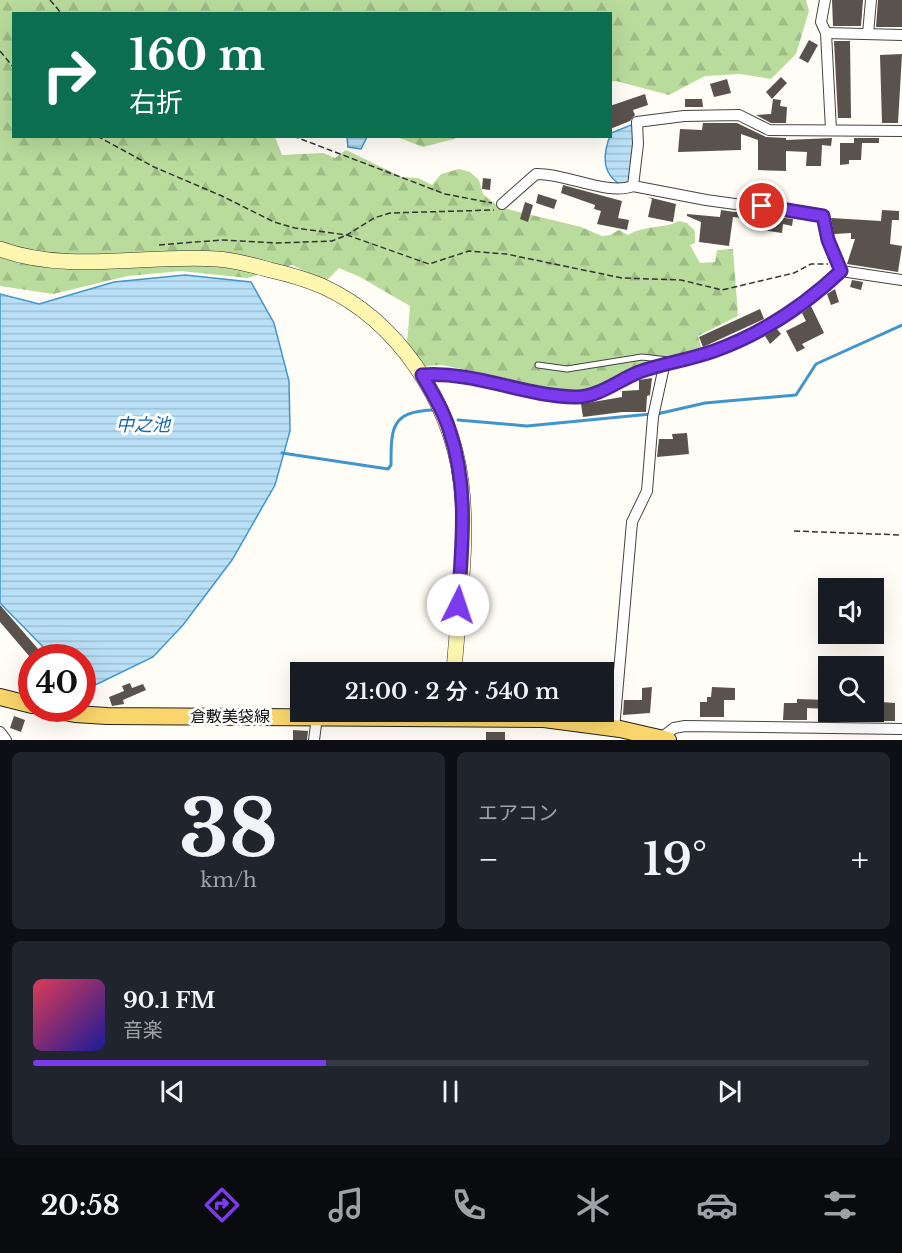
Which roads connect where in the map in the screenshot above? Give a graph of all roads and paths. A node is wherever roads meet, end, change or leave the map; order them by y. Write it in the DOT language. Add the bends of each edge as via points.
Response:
graph roads {
  1 [pos="50,0"];
  2 [pos="825,0"];
  3 [pos="871,0"];
  4 [pos="60,12"];
  5 [pos="826,33"];
  6 [pos="868,34"];
  7 [pos="902,35"];
  8 [pos="0,51"];
  9 [pos="12,66"];
  10 [pos="831,130"];
  11 [pos="902,130"];
  12 [pos="101,138"];
  13 [pos="297,138"];
  14 [pos="633,186"];
  15 [pos="502,204"];
  16 [pos="346,236"];
  17 [pos="160,245"];
  18 [pos="0,249"];
  19 [pos="841,271"];
  20 [pos="902,280"];
  21 [pos="669,362"];
  22 [pos="538,365"];
  23 [pos="422,375"];
  24 [pos="794,531"];
  25 [pos="902,535"];
  26 [pos="455,662"];
  27 [pos="0,697"];
  28 [pos="18,702"];
  29 [pos="96,715"];
  30 [pos="290,717"];
  31 [pos="316,722"];
  32 [pos="560,722"];
  33 [pos="783,727"];
  34 [pos="902,729"];
  35 [pos="0,732"];
  36 [pos="617,733"];
  37 [pos="665,739"];
  38 [pos="6,740"];
  39 [pos="314,740"];
  40 [pos="783,740"];
  1 -- 4 [label="path"];
  2 -- 5 [label="street" via="821,22"];
  3 -- 6 [label="street"];
  5 -- 6 [label="street"];
  5 -- 10 [label="street"];
  6 -- 7 [label="street"];
  8 -- 9 [label="path"];
  10 -- 11 [label="street"];
  10 -- 14 [label="street" via="769,129 739,115 637,122"];
  12 -- 16 [label="path" via="274,222"];
  13 -- 15 [label="path" via="445,194"];
  14 -- 15 [label="street" via="621,190 536,174"];
  14 -- 19 [label="street" via="823,216"];
  15 -- 16 [label="path" via="492,211 390,213"];
  16 -- 17 [label="path" via="332,241 221,240"];
  16 -- 19 [label="path" via="429,264 470,251 506,254 614,277 681,280 722,290 794,273 811,264 828,264"];
  18 -- 23 [label="street" via="49,260 219,259 303,279 345,299 365,314 404,350"];
  19 -- 20 [label="street"];
  19 -- 21 [label="street" via="799,307 768,325 711,352"];
  21 -- 22 [label="lane" via="642,357 583,368"];
  21 -- 23 [label="street" via="580,397 557,396 447,373"];
  21 -- 36 [label="street" via="653,414 647,491 632,522"];
  23 -- 26 [label="street" via="448,427 461,482 464,516"];
  24 -- 25 [label="path"];
  27 -- 28 [label="main road"];
  29 -- 30 [label="main road, 倉敷美袋線"];
  31 -- 39 [label="street"];
  32 -- 36 [label="main road, 倉敷美袋線"];
  33 -- 34 [label="street"];
  33 -- 37 [label="street" via="685,726 674,728"];
  33 -- 40 [label="street"];
  35 -- 38 [label="street"];
  36 -- 37 [label="main road, 倉敷美袋線"];
}
